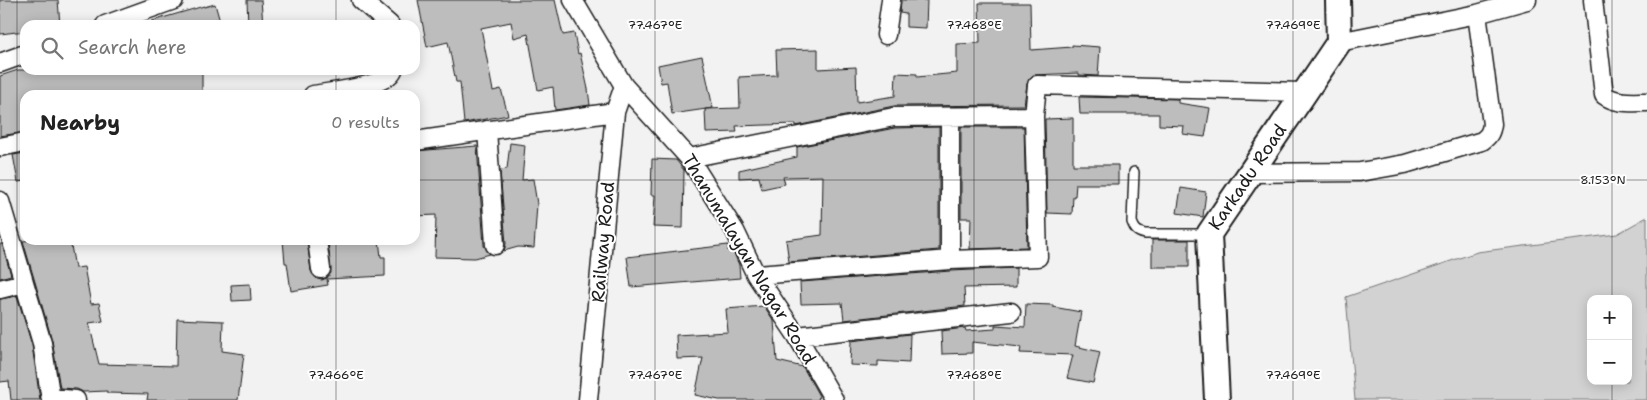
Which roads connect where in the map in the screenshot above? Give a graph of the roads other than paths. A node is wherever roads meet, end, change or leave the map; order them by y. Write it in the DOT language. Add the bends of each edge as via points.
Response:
graph roads {
  1 [pos="360,0"];
  2 [pos="573,0"];
  3 [pos="891,0"];
  4 [pos="1338,0"];
  5 [pos="1528,0"];
  6 [pos="1593,0"];
  7 [pos="167,1"];
  8 [pos="1477,14"];
  9 [pos="118,20"];
  10 [pos="384,20"];
  11 [pos="886,35"];
  12 [pos="1338,42"];
  13 [pos="20,56"];
  14 [pos="0,63"];
  15 [pos="390,75"];
  16 [pos="624,86"];
  17 [pos="339,90"];
  18 [pos="1303,92"];
  19 [pos="1647,102"];
  20 [pos="615,112"];
  21 [pos="1034,116"];
  22 [pos="950,117"];
  23 [pos="487,130"];
  24 [pos="420,140"];
  25 [pos="20,143"];
  26 [pos="0,146"];
  27 [pos="689,158"];
  28 [pos="1134,172"];
  29 [pos="1249,173"];
  30 [pos="0,202"];
  31 [pos="1209,234"];
  32 [pos="318,245"];
  33 [pos="495,246"];
  34 [pos="950,260"];
  35 [pos="320,269"];
  36 [pos="756,275"];
  37 [pos="24,283"];
  38 [pos="0,288"];
  39 [pos="1011,312"];
  40 [pos="796,336"];
  41 [pos="51,399"];
  42 [pos="76,400"];
  43 [pos="588,400"];
  44 [pos="834,400"];
  45 [pos="1217,400"];
  1 -- 10 [label="street"];
  2 -- 16 [label="street, Thanumalayan Nagar Road"];
  3 -- 11 [label="street"];
  4 -- 12 [label="street"];
  5 -- 8 [label="street"];
  6 -- 19 [label="street" via="1604,95 1622,102"];
  7 -- 9 [label="street"];
  8 -- 12 [label="street"];
  8 -- 29 [label="street" via="1492,124 1488,137 1404,164 1360,172"];
  12 -- 18 [label="street, Karkadu Road"];
  13 -- 14 [label="street"];
  15 -- 17 [label="street" via="380,82"];
  16 -- 20 [label="street, Railway Road"];
  16 -- 27 [label="street, Thanumalayan Nagar Road"];
  18 -- 21 [label="street" via="1037,85"];
  18 -- 29 [label="street, Karkadu Road"];
  20 -- 23 [label="street"];
  20 -- 43 [label="street, Railway Road"];
  21 -- 22 [label="street"];
  21 -- 34 [label="street" via="1038,257"];
  22 -- 27 [label="street" via="894,117"];
  22 -- 34 [label="street"];
  23 -- 24 [label="street"];
  23 -- 33 [label="street"];
  25 -- 26 [label="street"];
  27 -- 36 [label="street, Thanumalayan Nagar Road" via="735,231"];
  28 -- 31 [label="lane" via="1134,229 1145,234"];
  29 -- 31 [label="street, Karkadu Road"];
  30 -- 37 [label="street"];
  31 -- 45 [label="street, Karkadu Road"];
  32 -- 35 [label="street"];
  34 -- 36 [label="street"];
  36 -- 40 [label="street, Thanumalayan Nagar Road"];
  37 -- 38 [label="street"];
  37 -- 41 [label="street" via="42,343"];
  39 -- 40 [label="street"];
  40 -- 44 [label="street, Thanumalayan Nagar Road"];
  41 -- 42 [label="street"];
}
